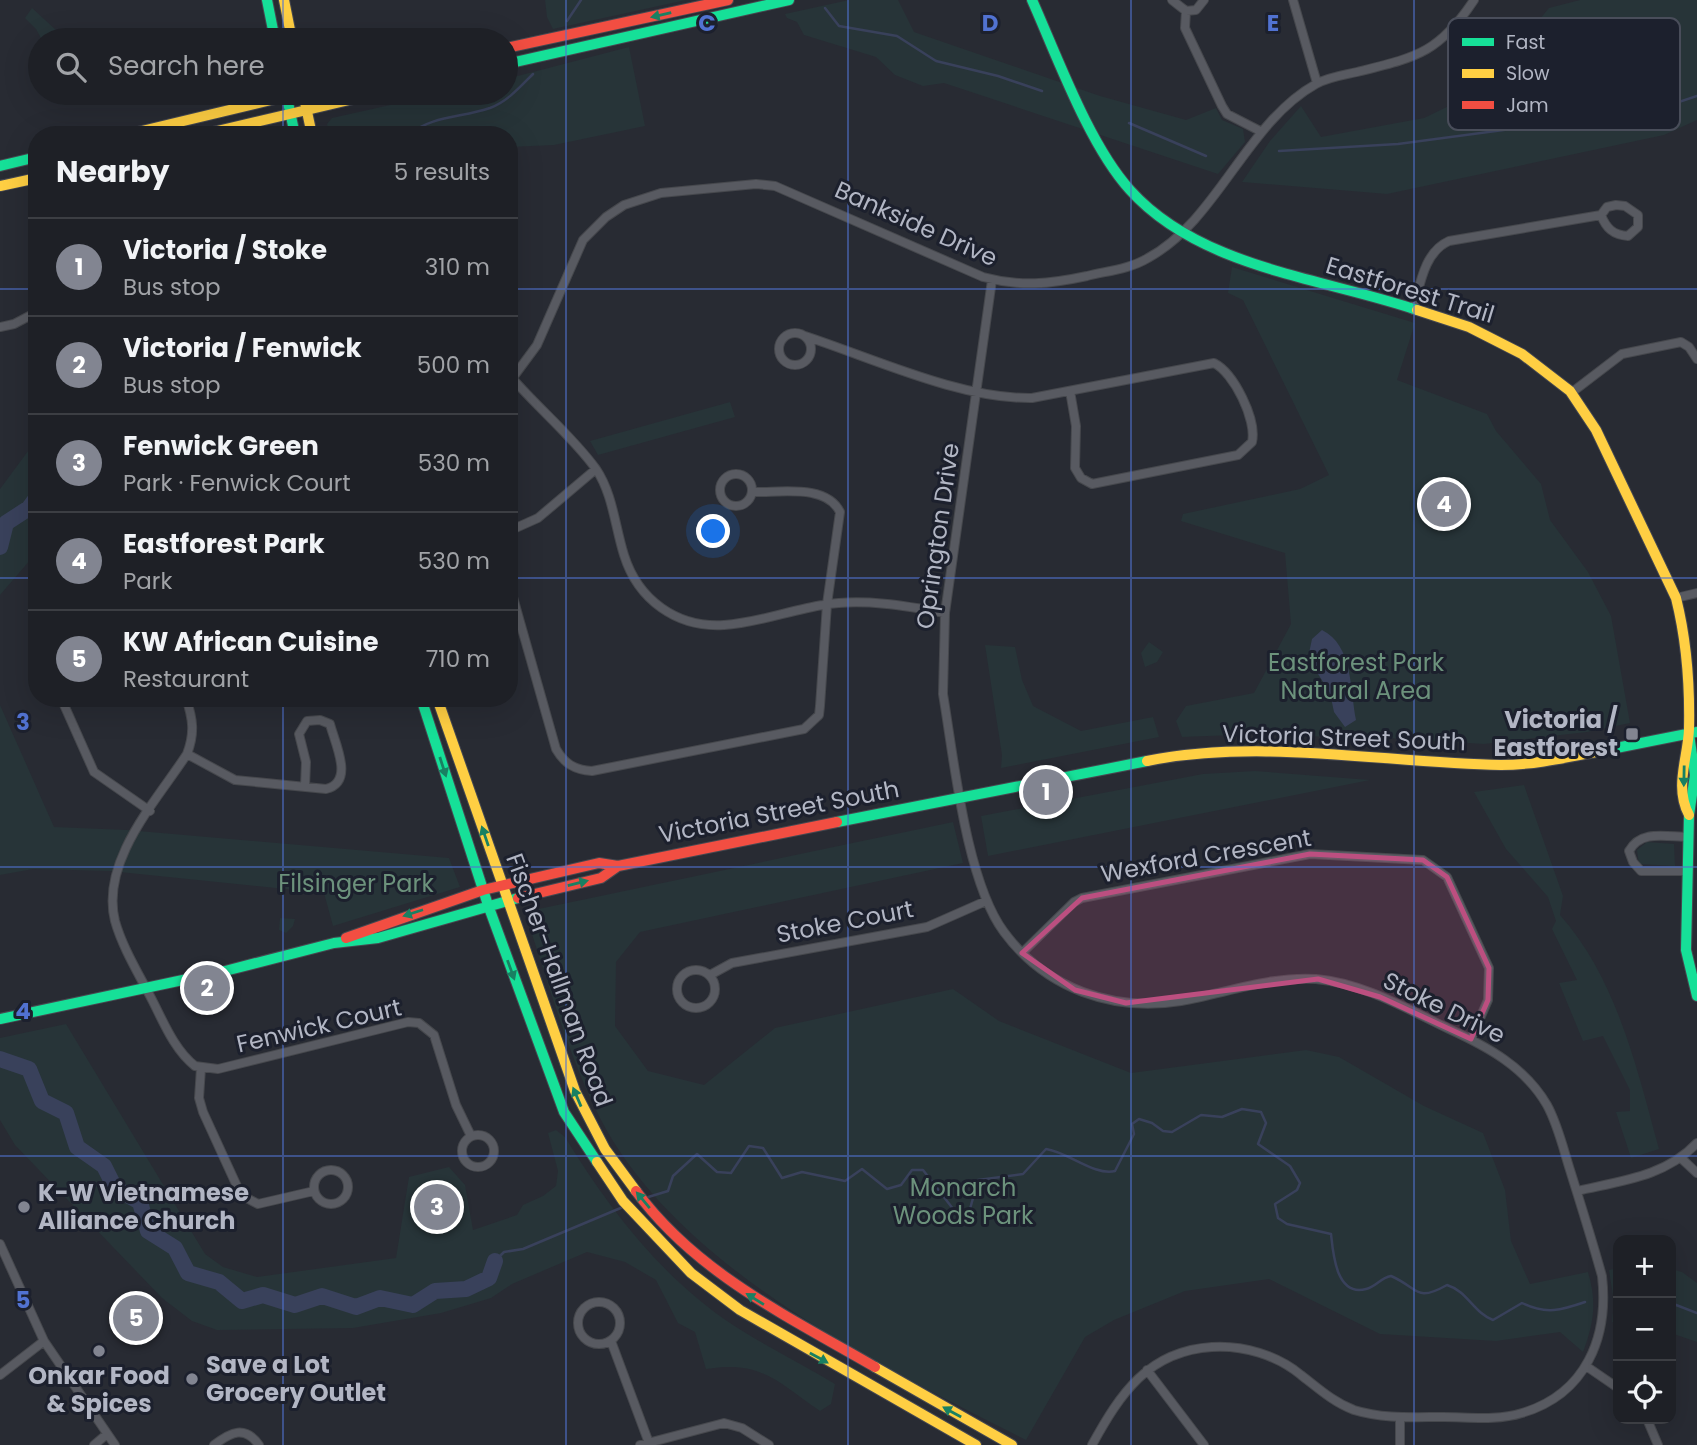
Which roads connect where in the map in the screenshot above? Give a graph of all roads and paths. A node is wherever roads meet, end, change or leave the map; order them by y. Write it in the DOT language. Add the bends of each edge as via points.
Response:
graph roads {
  1 [pos="267,0"];
  2 [pos="284,0"];
  3 [pos="728,0"];
  4 [pos="789,0"];
  5 [pos="1032,0"];
  6 [pos="1172,0"];
  7 [pos="1204,0"];
  8 [pos="1293,0"];
  9 [pos="1474,0"];
  10 [pos="1186,11"];
  11 [pos="1461,18"];
  12 [pos="273,28"];
  13 [pos="290,28"];
  14 [pos="1448,36"];
  15 [pos="518,45"];
  16 [pos="518,62"];
  17 [pos="1317,83"];
  18 [pos="244,105"];
  19 [pos="289,105"];
  20 [pos="306,105"];
  21 [pos="325,105"];
  22 [pos="307,109"];
  23 [pos="290,112"];
  24 [pos="161,126"];
  25 [pos="235,126"];
  26 [pos="293,126"];
  27 [pos="310,126"];
  28 [pos="1262,132"];
  29 [pos="28,159"];
  30 [pos="0,166"];
  31 [pos="28,180"];
  32 [pos="0,186"];
  33 [pos="1601,215"];
  34 [pos="1182,232"];
  35 [pos="992,280"];
  36 [pos="1413,310"];
  37 [pos="28,317"];
  38 [pos="0,327"];
  39 [pos="805,336"];
  40 [pos="1697,359"];
  41 [pos="518,371"];
  42 [pos="518,388"];
  43 [pos="1070,391"];
  44 [pos="1571,393"];
  45 [pos="976,394"];
  46 [pos="596,469"];
  47 [pos="752,492"];
  48 [pos="518,527"];
  49 [pos="1697,593"];
  50 [pos="1676,598"];
  51 [pos="827,604"];
  52 [pos="945,613"];
  53 [pos="518,615"];
  54 [pos="65,707"];
  55 [pos="188,707"];
  56 [pos="424,707"];
  57 [pos="440,707"];
  58 [pos="1693,733"];
  59 [pos="187,754"];
  60 [pos="305,787"];
  61 [pos="961,798"];
  62 [pos="150,811"];
  63 [pos="1689,837"];
  64 [pos="618,866"];
  65 [pos="1688,871"];
  66 [pos="502,887"];
  67 [pos="483,890"];
  68 [pos="507,901"];
  69 [pos="986,901"];
  70 [pos="488,905"];
  71 [pos="334,943"];
  72 [pos="1022,953"];
  73 [pos="710,975"];
  74 [pos="146,988"];
  75 [pos="1697,996"];
  76 [pos="0,1019"];
  77 [pos="1471,1039"];
  78 [pos="201,1068"];
  79 [pos="471,1136"];
  80 [pos="1697,1143"];
  81 [pos="1682,1159"];
  82 [pos="1697,1173"];
  83 [pos="314,1191"];
  84 [pos="1577,1191"];
  85 [pos="0,1244"];
  86 [pos="44,1341"];
  87 [pos="611,1341"];
  88 [pos="1586,1366"];
  89 [pos="1147,1370"];
  90 [pos="0,1376"];
  91 [pos="1613,1385"];
  92 [pos="1399,1417"];
  93 [pos="1649,1424"];
  94 [pos="107,1434"];
  95 [pos="645,1444"];
  96 [pos="94,1445"];
  97 [pos="114,1445"];
  98 [pos="214,1445"];
  99 [pos="259,1445"];
  100 [pos="769,1445"];
  101 [pos="976,1445"];
  102 [pos="1012,1445"];
  103 [pos="1092,1445"];
  104 [pos="1204,1445"];
  105 [pos="1400,1445"];
  106 [pos="1658,1445"];
  1 -- 12 [label="main road"];
  2 -- 13 [label="main road"];
  3 -- 15 [label="main road, one-way"];
  4 -- 16 [label="main road"];
  5 -- 34 [label="main road, Eastforest Trail" via="1096,138 1130,191"];
  6 -- 10 [label="street"];
  7 -- 10 [label="street" via="1196,10"];
  8 -- 17 [label="street"];
  9 -- 11 [label="street, Bankside Drive"];
  10 -- 28 [label="street" via="1185,28 1227,114"];
  14 -- 17 [label="street, Bankside Drive" via="1411,58"];
  17 -- 28 [label="street, Bankside Drive"];
  18 -- 24 [label="main road"];
  19 -- 23 [label="main road"];
  20 -- 22 [label="main road"];
  21 -- 22 [label="main road"];
  22 -- 23 [label="main road"];
  22 -- 27 [label="main road"];
  23 -- 25 [label="main road"];
  23 -- 26 [label="main road"];
  28 -- 34 [label="street, Bankside Drive"];
  29 -- 30 [label="main road"];
  31 -- 32 [label="main road"];
  33 -- 33 [label="street" via="1605,225 1620,236 1638,228 1638,215 1625,206 1607,207"];
  33 -- 36 [label="street" via="1449,241 1437,247"];
  34 -- 35 [label="street, Bankside Drive" via="1148,258 1125,267 1049,283"];
  34 -- 36 [label="main road, Eastforest Trail" via="1229,255"];
  35 -- 41 [label="street, Bankside Drive" via="775,186 661,193 624,205 583,240 537,345"];
  35 -- 45 [label="street, Oprington Drive"];
  36 -- 44 [label="main road, Eastforest Trail" via="1501,341 1535,361"];
  37 -- 38 [label="street"];
  39 -- 39 [label="street" via="794,333 782,340 779,352 786,362 798,365 809,357"];
  39 -- 45 [label="street"];
  40 -- 44 [label="street" via="1681,342 1622,354"];
  42 -- 46 [label="street"];
  43 -- 43 [label="street" via="1076,426 1075,468 1093,484 1238,455 1252,442 1253,425 1231,380 1214,363"];
  43 -- 45 [label="street" via="1032,398"];
  44 -- 50 [label="main road, Eastforest Trail" via="1596,430"];
  45 -- 52 [label="street, Oprington Drive"];
  46 -- 48 [label="street" via="538,518"];
  46 -- 51 [label="street" via="636,583 669,614 700,625 726,625"];
  47 -- 47 [label="street" via="750,482 738,474 727,476 720,487 723,500 735,506 746,503"];
  47 -- 51 [label="street" via="809,493 834,502 840,512"];
  49 -- 50 [label="street"];
  50 -- 58 [label="main road, Eastforest Trail" via="1687,646"];
  51 -- 52 [label="street"];
  51 -- 53 [label="street" via="819,715 804,729 592,771 569,765 556,748"];
  52 -- 61 [label="street, Oprington Drive" via="943,694"];
  54 -- 62 [label="street" via="94,772"];
  55 -- 59 [label="street" via="194,727"];
  56 -- 67 [label="main road, Fischer-Hallman Road, one-way"];
  66 -- 57 [label="main road, Fischer-Hallman Road, one-way"];
  58 -- 61 [label="main road, Victoria Street South" via="1555,761 1503,765 1258,752 1160,758"];
  58 -- 63 [label="main road, Eastforest Trail" via="1684,753"];
  59 -- 60 [label="street" via="224,777"];
  59 -- 62 [label="street"];
  60 -- 60 [label="street" via="326,789 341,780 343,771 330,724 320,720 307,721 299,734 306,762"];
  61 -- 64 [label="main road, Victoria Street South"];
  61 -- 69 [label="street, Stoke Drive"];
  62 -- 74 [label="street" via="116,874 113,903 120,936"];
  63 -- 65 [label="main road, Eastforest Trail"];
  63 -- 65 [label="street" via="1643,836 1629,851 1641,871"];
  64 -- 66 [label="main road, Victoria Street South" via="599,863"];
  68 -- 64 [label="main road, Victoria Street South, one-way" via="601,878"];
  65 -- 75 [label="main road, Eastforest Trail" via="1686,950"];
  66 -- 67 [label="main road, Victoria Street South"];
  66 -- 68 [label="main road, Fischer-Hallman Road"];
  67 -- 70 [label="main road, Fischer-Hallman Road"];
  67 -- 71 [label="main road, Victoria Street South, one-way"];
  68 -- 70 [label="main road, Victoria Street South"];
  102 -- 68 [label="main road, Fischer-Hallman Road, one-way" via="756,1300 707,1264 663,1223 598,1138 575,1091"];
  69 -- 72 [label="street, Stoke Drive" via="1003,932"];
  69 -- 73 [label="street, Stoke Court" via="927,926 732,963"];
  70 -- 71 [label="main road, Victoria Street South" via="378,938"];
  70 -- 101 [label="main road, Fischer-Hallman Road, one-way" via="564,1112 610,1184 647,1230 691,1273 740,1310"];
  71 -- 74 [label="main road, Victoria Street South"];
  72 -- 77 [label="street, Stoke Drive" via="1055,979 1103,999 1126,1003 1180,1001 1279,980 1318,979 1380,997"];
  72 -- 77 [label="street, Wexford Crescent" via="1082,898 1310,854 1423,860 1447,877 1489,968 1488,1000"];
  73 -- 73 [label="street, Stoke Court" via="694,970 681,976 677,989 684,1005 700,1009 709,1004 716,988"];
  74 -- 76 [label="main road, Victoria Street South"];
  74 -- 78 [label="street" via="178,1048"];
  77 -- 84 [label="street, Stoke Drive" via="1499,1054 1537,1090 1559,1134"];
  78 -- 79 [label="street, Fenwick Court" via="218,1069 419,1023 434,1035"];
  78 -- 83 [label="street" via="203,1112 242,1195 258,1204"];
  79 -- 79 [label="street, Fenwick Court" via="462,1147 464,1160 471,1166 484,1166 493,1155 493,1145 482,1136"];
  80 -- 81 [label="street"];
  81 -- 82 [label="street"];
  81 -- 84 [label="street" via="1663,1170"];
  83 -- 83 [label="street" via="322,1202 337,1203 346,1195 346,1180 338,1171 324,1172 315,1180"];
  84 -- 88 [label="street, Stoke Drive" via="1605,1296 1600,1336"];
  85 -- 86 [label="street"];
  86 -- 90 [label="street"];
  86 -- 94 [label="street"];
  87 -- 87 [label="street" via="620,1326 617,1312 601,1303 587,1306 579,1322 582,1335 597,1344"];
  87 -- 95 [label="street"];
  88 -- 91 [label="street"];
  88 -- 92 [label="street, Stoke Drive" via="1554,1398 1521,1414"];
  89 -- 92 [label="street, Stoke Drive" via="1184,1351 1238,1348 1279,1361 1350,1408"];
  89 -- 103 [label="street, Stoke Drive" via="1127,1387"];
  89 -- 104 [label="street"];
  92 -- 105 [label="street"];
  93 -- 106 [label="street"];
  94 -- 96 [label="street"];
  94 -- 97 [label="street"];
  95 -- 100 [label="street" via="724,1423"];
  98 -- 99 [label="street" via="242,1431"];
}
